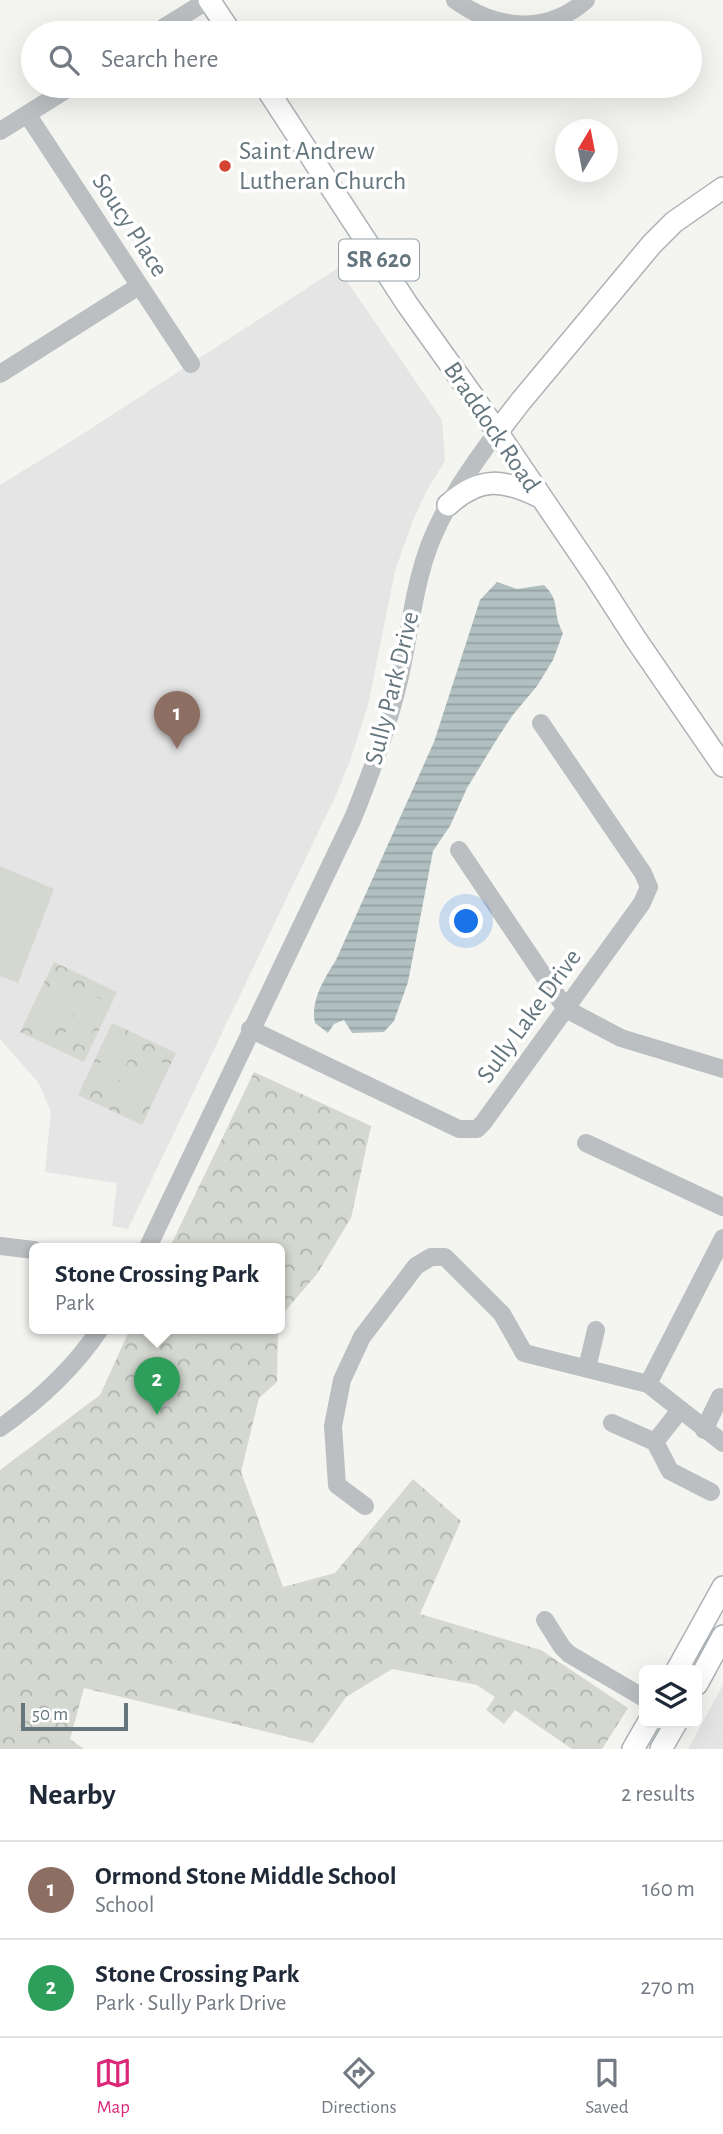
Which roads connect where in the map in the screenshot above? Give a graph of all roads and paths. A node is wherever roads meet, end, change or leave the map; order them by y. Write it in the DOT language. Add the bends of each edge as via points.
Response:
graph roads {
  1 [pos="208,0"];
  2 [pos="455,0"];
  3 [pos="586,0"];
  4 [pos="174,21"];
  5 [pos="222,21"];
  6 [pos="500,21"];
  7 [pos="542,21"];
  8 [pos="53,98"];
  9 [pos="273,98"];
  10 [pos="27,114"];
  11 [pos="0,131"];
  12 [pos="723,173"];
  13 [pos="718,194"];
  14 [pos="139,286"];
  15 [pos="191,364"];
  16 [pos="0,374"];
  17 [pos="498,432"];
  18 [pos="540,497"];
  19 [pos="448,505"];
  20 [pos="541,723"];
  21 [pos="723,766"];
  22 [pos="459,850"];
  23 [pos="566,1009"];
  24 [pos="250,1029"];
  25 [pos="723,1069"];
  26 [pos="586,1143"];
  27 [pos="723,1207"];
  28 [pos="723,1238"];
  29 [pos="150,1243"];
  30 [pos="0,1247"];
  31 [pos="29,1250"];
  32 [pos="596,1330"];
  33 [pos="96,1334"];
  34 [pos="587,1368"];
  35 [pos="648,1384"];
  36 [pos="720,1397"];
  37 [pos="680,1410"];
  38 [pos="612,1423"];
  39 [pos="0,1428"];
  40 [pos="704,1430"];
  41 [pos="655,1442"];
  42 [pos="723,1443"];
  43 [pos="711,1492"];
  44 [pos="365,1506"];
  45 [pos="723,1587"];
  46 [pos="545,1620"];
  47 [pos="723,1636"];
  48 [pos="680,1665"];
  49 [pos="702,1675"];
  50 [pos="639,1695"];
  51 [pos="645,1728"];
  52 [pos="673,1728"];
  53 [pos="633,1749"];
  54 [pos="661,1749"];
  1 -- 4 [label="street"];
  1 -- 5 [label="main road"];
  2 -- 6 [label="street" via="484,18"];
  3 -- 7 [label="street" via="568,14"];
  8 -- 10 [label="street"];
  9 -- 17 [label="main road, Braddock Road / SR 620" via="407,304"];
  10 -- 11 [label="street"];
  10 -- 14 [label="street, Soucy Place"];
  12 -- 13 [label="main road"];
  13 -- 17 [label="main road, Sully Park Drive" via="674,222 652,244"];
  14 -- 15 [label="street, Soucy Place"];
  14 -- 16 [label="street"];
  17 -- 18 [label="main road, Braddock Road / SR 620"];
  17 -- 19 [label="street, Sully Park Drive"];
  18 -- 19 [label="main road" via="510,484 489,483 466,491"];
  18 -- 21 [label="main road, Braddock Road / SR 620"];
  19 -- 24 [label="street, Sully Park Drive" via="418,583 400,677 374,766"];
  20 -- 23 [label="street, Sully Lake Drive" via="649,887"];
  22 -- 23 [label="street"];
  23 -- 24 [label="street, Sully Lake Drive" via="477,1129 458,1129"];
  23 -- 25 [label="street" via="621,1038"];
  24 -- 29 [label="street, Sully Park Drive"];
  26 -- 27 [label="street"];
  28 -- 35 [label="street"];
  30 -- 31 [label="street"];
  32 -- 34 [label="street"];
  33 -- 39 [label="street" via="61,1377"];
  34 -- 35 [label="street"];
  34 -- 44 [label="street" via="524,1353 502,1314 444,1257 431,1257 416,1266 362,1337 342,1380 333,1426 337,1485"];
  35 -- 37 [label="street"];
  36 -- 40 [label="street"];
  37 -- 40 [label="street"];
  37 -- 41 [label="street"];
  38 -- 41 [label="street"];
  40 -- 42 [label="street"];
  41 -- 43 [label="street" via="670,1471"];
  45 -- 48 [label="main road"];
  46 -- 50 [label="street" via="569,1654"];
  47 -- 49 [label="main road"];
  51 -- 53 [label="main road"];
  52 -- 54 [label="main road"];
}
